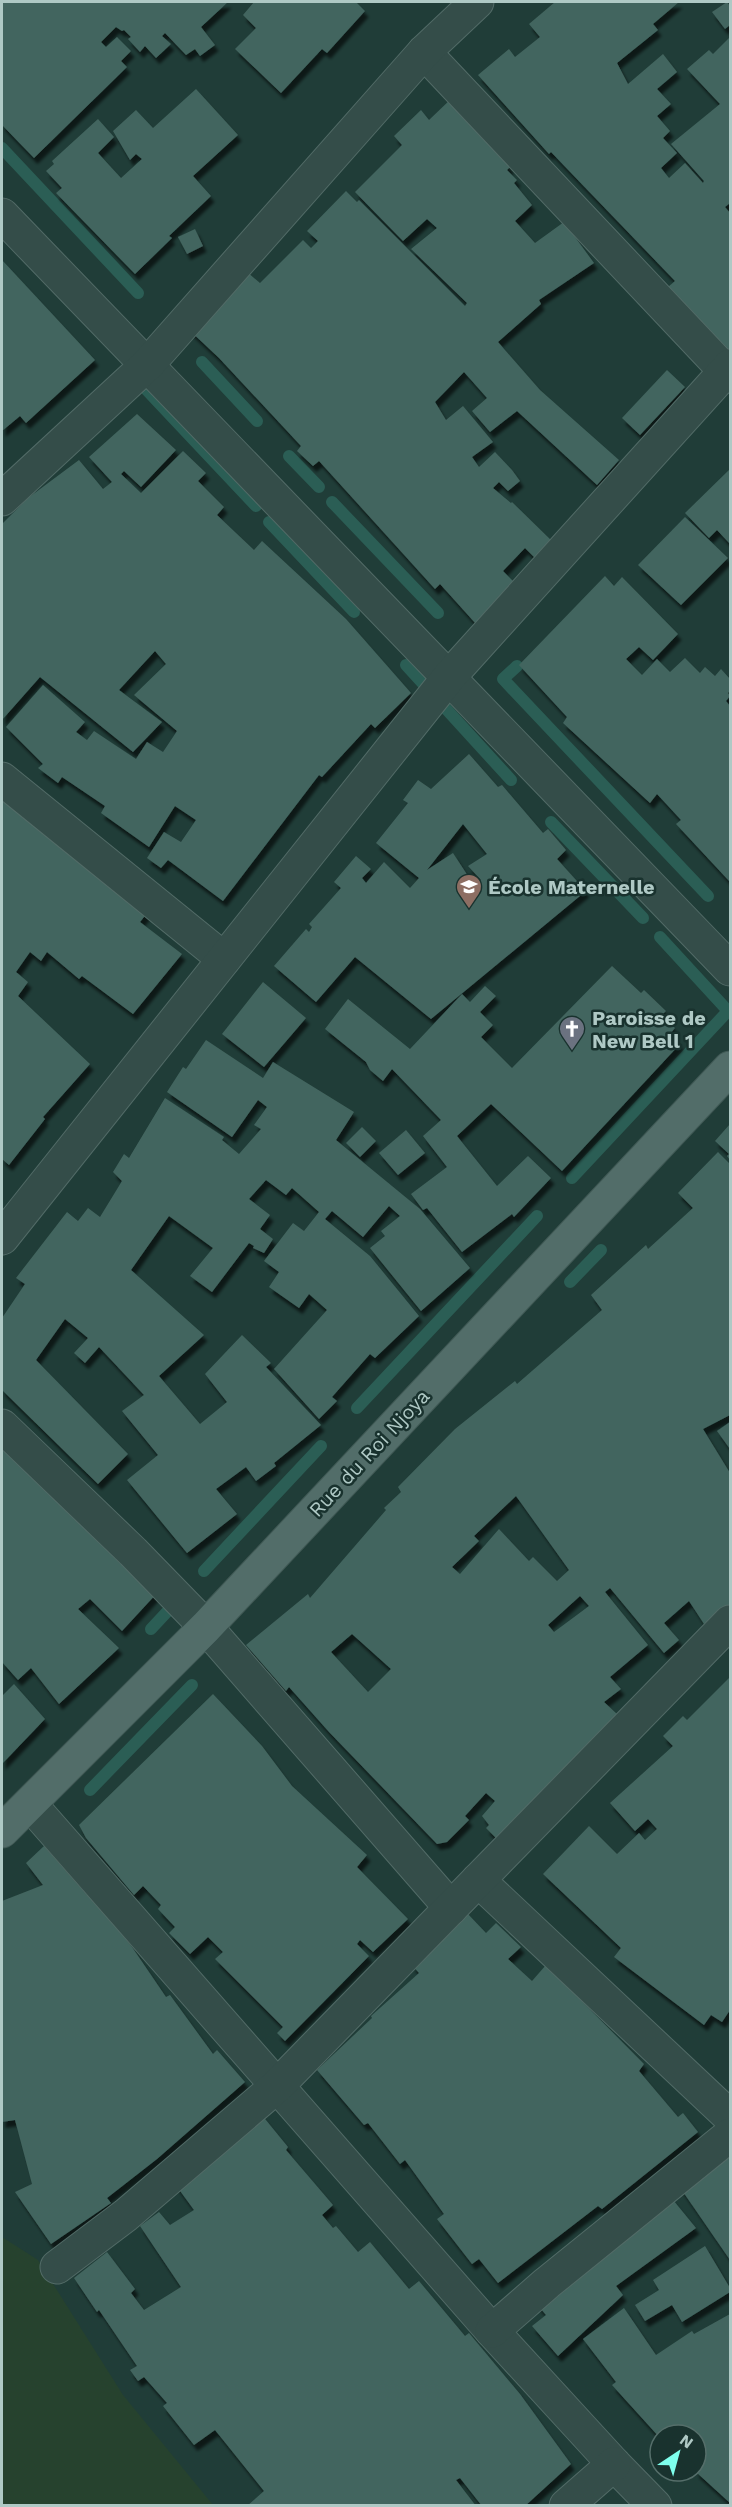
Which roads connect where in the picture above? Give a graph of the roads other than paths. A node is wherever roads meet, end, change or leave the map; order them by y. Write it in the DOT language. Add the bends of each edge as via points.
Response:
graph roads {
  1 [pos="477,2"];
  2 [pos="424,52"];
  3 [pos="2,215"];
  4 [pos="148,364"];
  5 [pos="729,371"];
  6 [pos="2,499"];
  7 [pos="449,677"];
  8 [pos="2,779"];
  9 [pos="224,959"];
  10 [pos="730,969"];
  11 [pos="730,1068"];
  12 [pos="2,1238"];
  13 [pos="2,1426"];
  14 [pos="730,1622"];
  15 [pos="206,1627"];
  16 [pos="30,1804"];
  17 [pos="2,1831"];
  18 [pos="478,1880"];
  19 [pos="451,1908"];
  20 [pos="277,2086"];
  21 [pos="730,2117"];
  22 [pos="730,2135"];
  23 [pos="57,2267"];
  24 [pos="492,2331"];
  25 [pos="614,2464"];
  26 [pos="566,2505"];
  27 [pos="655,2505"];
  1 -- 2 [label="street"];
  2 -- 4 [label="street"];
  2 -- 5 [label="street"];
  3 -- 4 [label="street"];
  4 -- 6 [label="street"];
  4 -- 7 [label="street"];
  5 -- 7 [label="street"];
  7 -- 9 [label="street"];
  7 -- 10 [label="street"];
  8 -- 9 [label="street"];
  9 -- 12 [label="street"];
  11 -- 15 [label="main road, Rue du Roi Njoya"];
  13 -- 15 [label="street"];
  14 -- 18 [label="street"];
  15 -- 16 [label="main road, Rue du Roi Njoya"];
  15 -- 19 [label="street"];
  16 -- 17 [label="main road, Rue du Roi Njoya"];
  16 -- 20 [label="street"];
  18 -- 19 [label="street"];
  18 -- 21 [label="street"];
  19 -- 20 [label="street"];
  20 -- 23 [label="street" via="126,2215"];
  20 -- 24 [label="street"];
  22 -- 24 [label="street"];
  24 -- 25 [label="street"];
  25 -- 26 [label="street"];
  25 -- 27 [label="street"];
}
